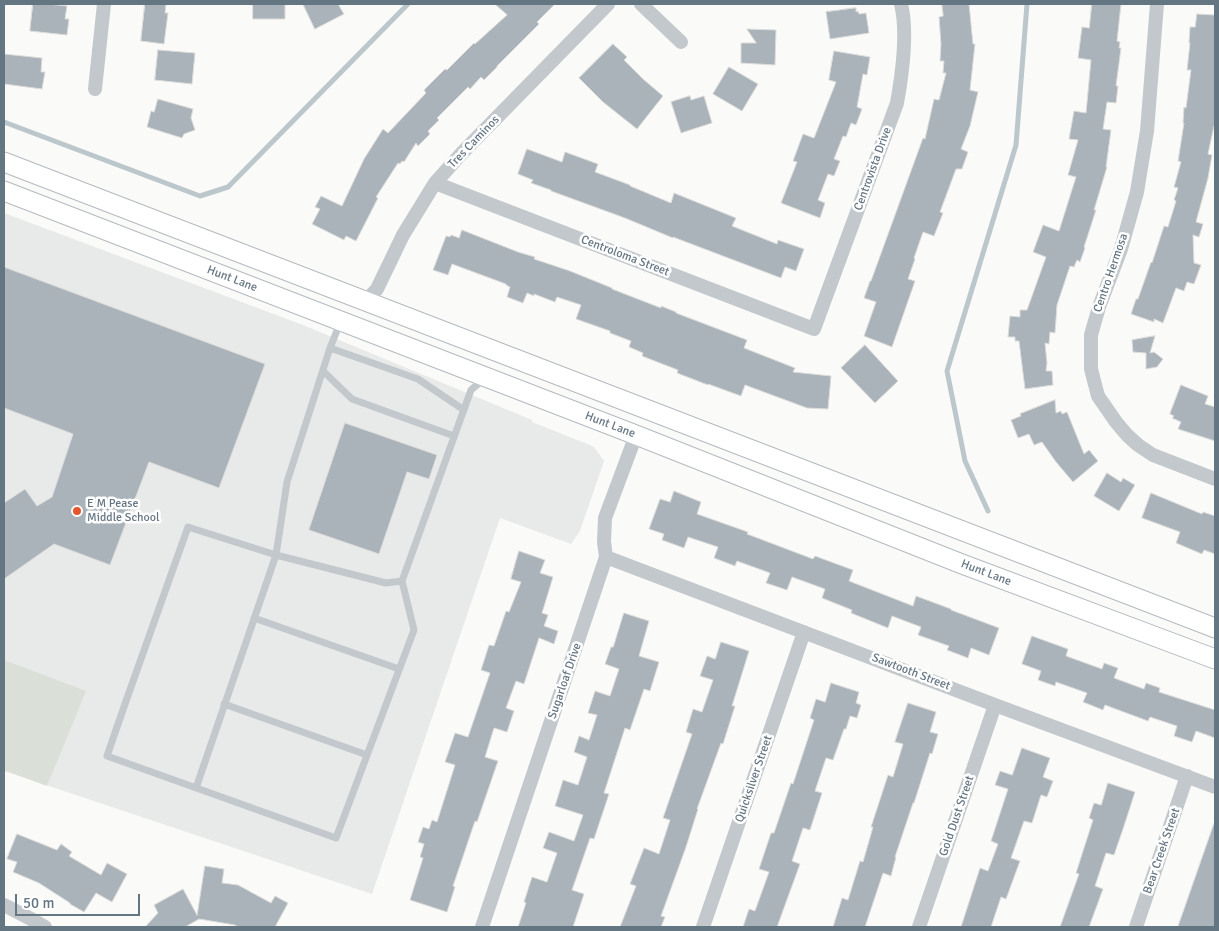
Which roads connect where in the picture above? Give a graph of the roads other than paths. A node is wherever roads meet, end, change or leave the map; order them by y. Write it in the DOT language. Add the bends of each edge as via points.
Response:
graph roads {
  1 [pos="104,4"];
  2 [pos="608,4"];
  3 [pos="641,4"];
  4 [pos="901,4"];
  5 [pos="1158,4"];
  6 [pos="681,42"];
  7 [pos="95,89"];
  8 [pos="4,162"];
  9 [pos="435,183"];
  10 [pos="4,191"];
  11 [pos="366,300"];
  12 [pos="341,321"];
  13 [pos="814,329"];
  14 [pos="330,348"];
  15 [pos="538,367"];
  16 [pos="323,371"];
  17 [pos="486,377"];
  18 [pos="464,410"];
  19 [pos="636,435"];
  20 [pos="454,436"];
  21 [pos="1215,479"];
  22 [pos="1003,547"];
  23 [pos="276,555"];
  24 [pos="606,557"];
  25 [pos="962,564"];
  26 [pos="402,580"];
  27 [pos="254,618"];
  28 [pos="1215,628"];
  29 [pos="804,632"];
  30 [pos="1215,659"];
  31 [pos="399,669"];
  32 [pos="224,704"];
  33 [pos="994,704"];
  34 [pos="367,755"];
  35 [pos="1187,776"];
  36 [pos="1215,786"];
  37 [pos="196,788"];
  38 [pos="4,905"];
  39 [pos="45,927"];
  40 [pos="482,927"];
  41 [pos="703,927"];
  42 [pos="920,927"];
  43 [pos="1136,927"];
  1 -- 7 [label="street"];
  2 -- 9 [label="street, Tres Caminos"];
  3 -- 6 [label="street"];
  4 -- 13 [label="street, Centrovista Drive" via="904,28 897,103"];
  5 -- 21 [label="street, Centro Hermosa" via="1137,192 1091,335 1091,369 1098,396 1127,435 1153,455"];
  8 -- 11 [label="main road"];
  9 -- 11 [label="street, Tres Caminos" via="402,234 377,289"];
  9 -- 13 [label="street, Centroloma Street"];
  10 -- 12 [label="main road, Hunt Lane"];
  11 -- 12 [label="main road"];
  11 -- 15 [label="main road"];
  12 -- 14 [label="lane"];
  12 -- 17 [label="main road, Hunt Lane"];
  14 -- 16 [label="lane"];
  14 -- 18 [label="lane" via="418,379"];
  15 -- 17 [label="main road" via="500,370"];
  15 -- 22 [label="main road"];
  16 -- 20 [label="lane" via="352,400"];
  16 -- 23 [label="lane" via="287,482"];
  17 -- 18 [label="lane" via="471,390"];
  17 -- 19 [label="main road, Hunt Lane"];
  18 -- 20 [label="lane"];
  19 -- 24 [label="street, Sugarloaf Drive" via="605,518"];
  19 -- 25 [label="main road, Hunt Lane"];
  20 -- 26 [label="lane"];
  22 -- 25 [label="main road" via="996,558 987,562"];
  22 -- 28 [label="main road"];
  23 -- 26 [label="lane" via="386,584"];
  23 -- 27 [label="lane"];
  23 -- 37 [label="lane" via="188,527 126,701 108,756"];
  24 -- 29 [label="street, Sawtooth Street"];
  24 -- 40 [label="street, Sugarloaf Drive"];
  25 -- 30 [label="main road, Hunt Lane"];
  26 -- 31 [label="lane" via="414,630"];
  27 -- 31 [label="lane"];
  27 -- 32 [label="lane"];
  29 -- 33 [label="street, Sawtooth Street"];
  29 -- 41 [label="street, Quicksilver Street"];
  31 -- 34 [label="lane"];
  32 -- 34 [label="lane"];
  32 -- 37 [label="lane"];
  33 -- 35 [label="street, Sawtooth Street"];
  33 -- 42 [label="street, Gold Dust Street"];
  34 -- 37 [label="lane" via="336,838"];
  35 -- 36 [label="street, Sawtooth Street"];
  35 -- 43 [label="street, Bear Creek Street"];
  38 -- 39 [label="street"];
}
